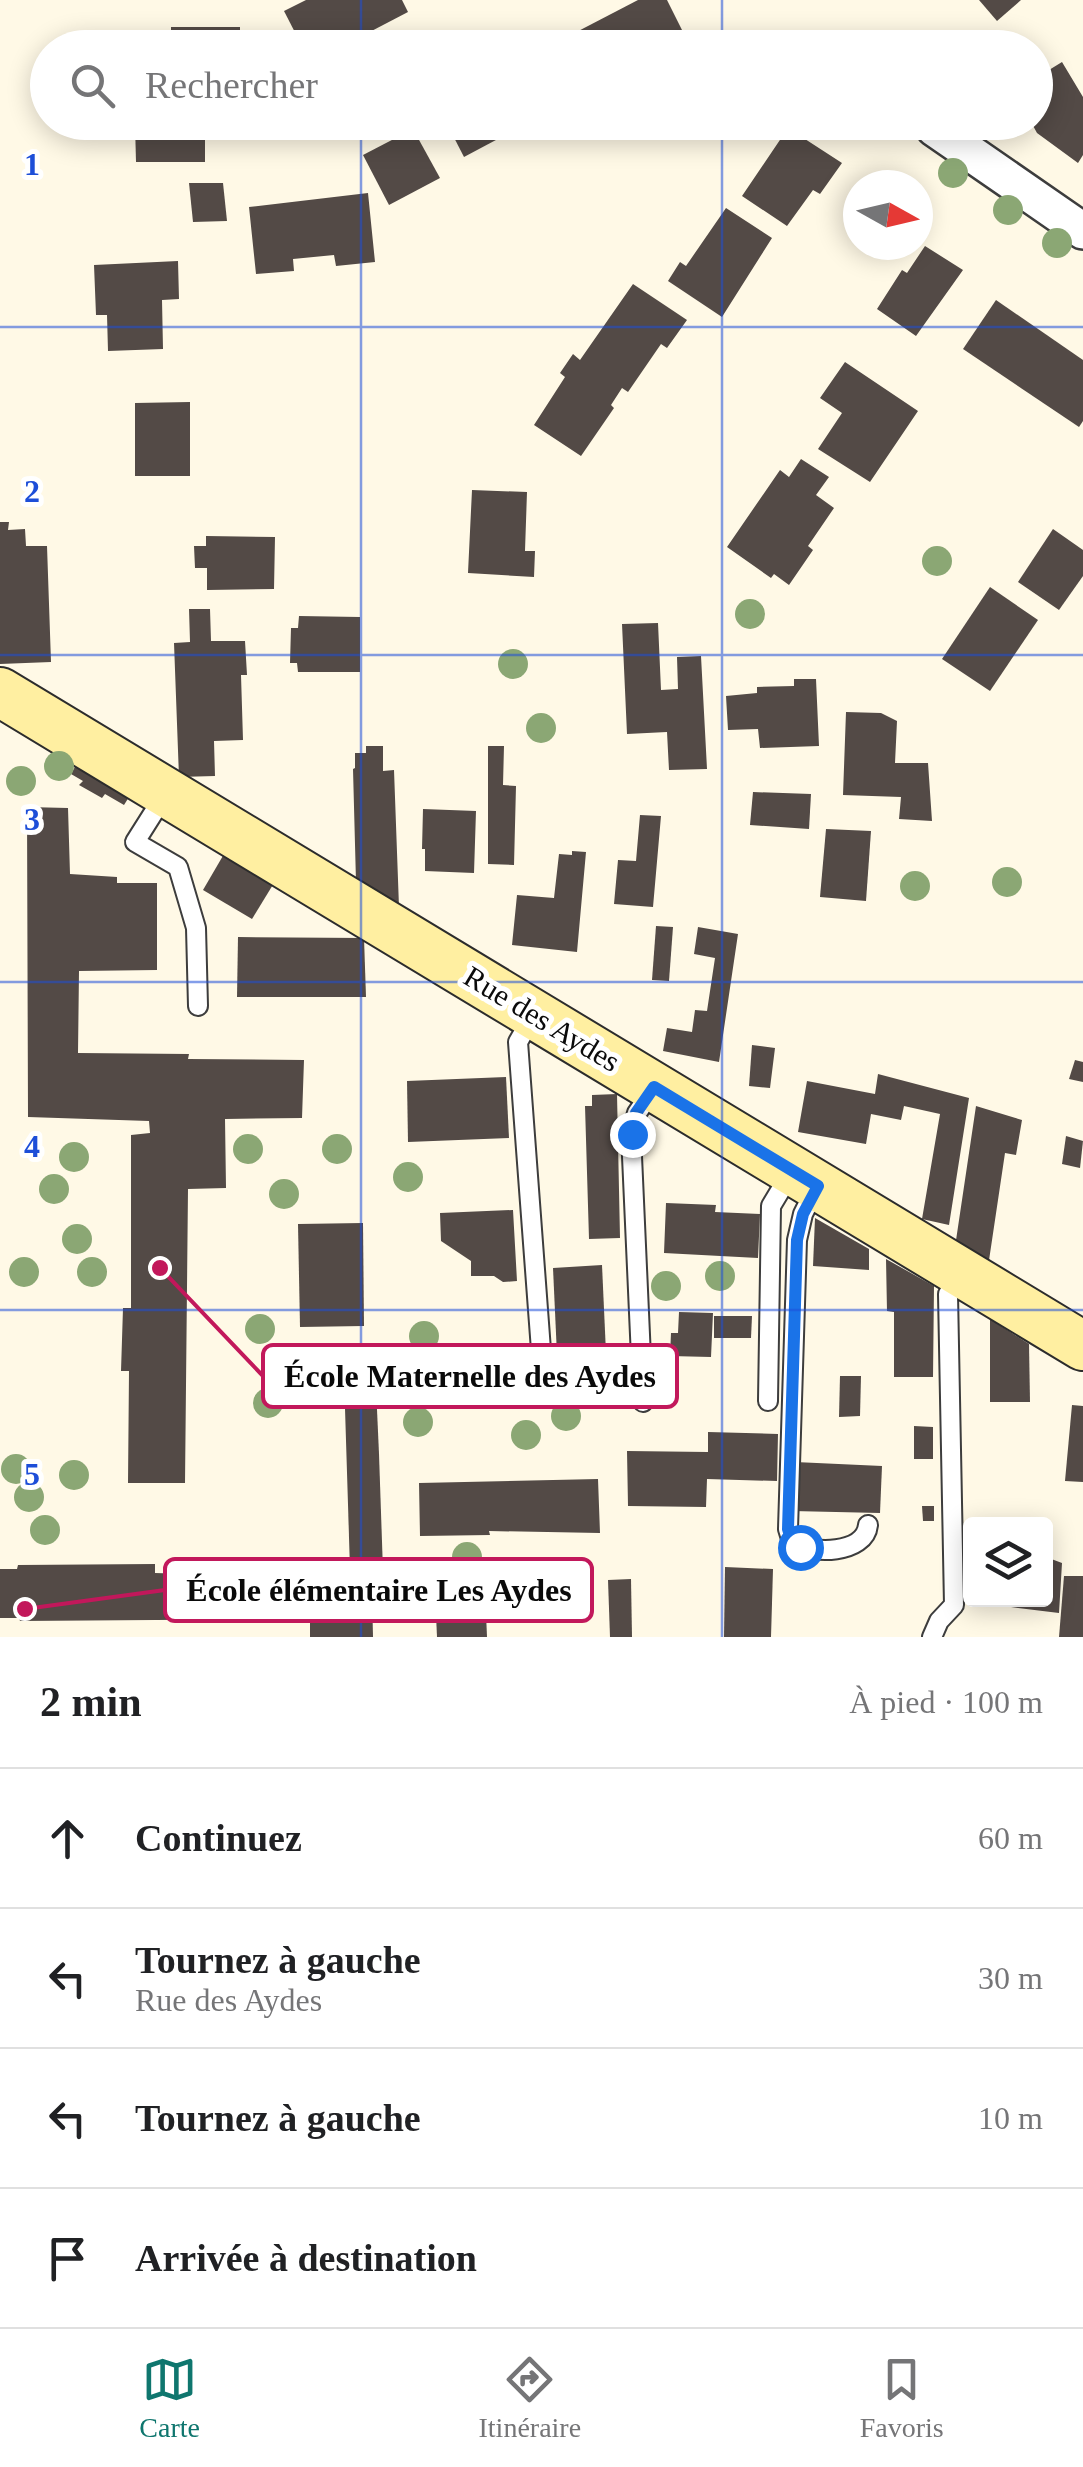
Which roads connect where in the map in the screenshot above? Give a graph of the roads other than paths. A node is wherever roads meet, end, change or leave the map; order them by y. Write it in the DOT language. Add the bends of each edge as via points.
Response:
graph roads {
  1 [pos="951,140"];
  2 [pos="1083,231"];
  3 [pos="6,708"];
  4 [pos="167,792"];
  5 [pos="198,1006"];
  6 [pos="534,1016"];
  7 [pos="654,1087"];
  8 [pos="805,1178"];
  9 [pos="963,1274"];
  10 [pos="1083,1346"];
  11 [pos="541,1350"];
  12 [pos="768,1401"];
  13 [pos="643,1402"];
  14 [pos="868,1525"];
  15 [pos="932,1637"];
  1 -- 2 [label="street"];
  3 -- 4 [label="street, Rue des Aydes"];
  4 -- 5 [label="lane" via="135,842 178,867 196,928"];
  4 -- 6 [label="street, Rue des Aydes"];
  6 -- 7 [label="street, Rue des Aydes"];
  6 -- 11 [label="lane" via="518,1042"];
  7 -- 8 [label="street, Rue des Aydes"];
  7 -- 13 [label="lane" via="636,1113 632,1134"];
  8 -- 9 [label="street, Rue des Aydes"];
  8 -- 12 [label="lane" via="772,1206"];
  8 -- 14 [label="lane" via="788,1529 792,1542 810,1549 852,1546"];
  9 -- 10 [label="street, Rue des Aydes"];
  9 -- 15 [label="lane" via="948,1294 954,1605"];
}
